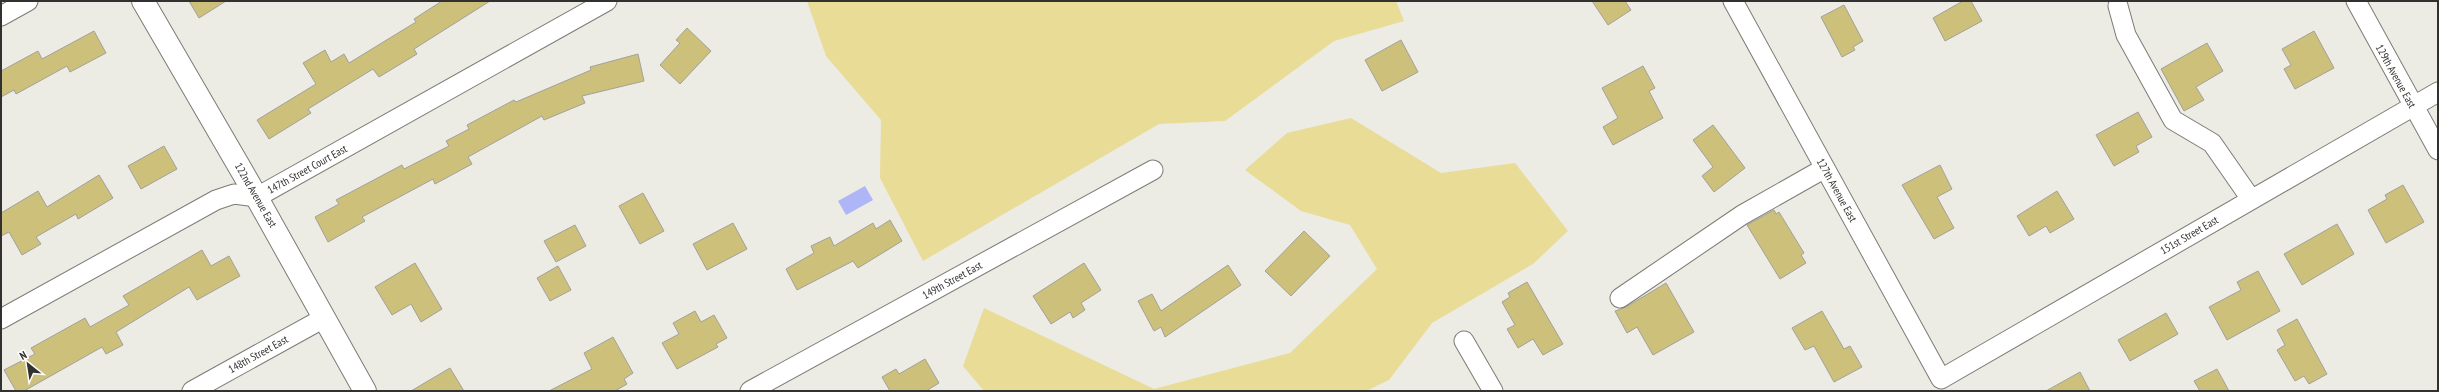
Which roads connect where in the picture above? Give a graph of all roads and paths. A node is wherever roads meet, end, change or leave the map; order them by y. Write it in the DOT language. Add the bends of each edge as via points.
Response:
graph roads {
  1 [pos="28,1"];
  2 [pos="143,1"];
  3 [pos="607,1"];
  4 [pos="1733,1"];
  5 [pos="2356,1"];
  6 [pos="2118,6"];
  7 [pos="1,16"];
  8 [pos="2438,92"];
  9 [pos="2413,106"];
  10 [pos="2438,150"];
  11 [pos="1825,168"];
  12 [pos="1153,170"];
  13 [pos="257,197"];
  14 [pos="2251,199"];
  15 [pos="1620,298"];
  16 [pos="324,318"];
  17 [pos="1,319"];
  18 [pos="1464,341"];
  19 [pos="1941,379"];
  20 [pos="192,391"];
  21 [pos="365,391"];
  22 [pos="750,391"];
  23 [pos="1493,391"];
  1 -- 7 [label="street"];
  2 -- 13 [label="main road, 122nd Avenue East"];
  3 -- 13 [label="street, 147th Street Court East"];
  4 -- 11 [label="street, 127th Avenue East"];
  5 -- 9 [label="street, 129th Avenue East"];
  6 -- 14 [label="street" via="2126,35 2173,120 2212,143"];
  8 -- 9 [label="street, 151st Street East"];
  9 -- 10 [label="street, 129th Avenue East"];
  9 -- 14 [label="street, 151st Street East"];
  11 -- 15 [label="street" via="1742,215"];
  11 -- 19 [label="street, 127th Avenue East"];
  12 -- 22 [label="street, 149th Street East"];
  13 -- 16 [label="main road, 122nd Avenue East"];
  13 -- 17 [label="street, 147th Street Court East" via="234,194 216,200"];
  14 -- 19 [label="street, 151st Street East"];
  16 -- 20 [label="street, 148th Street East"];
  16 -- 21 [label="main road, 122nd Avenue East"];
  18 -- 23 [label="street"];
}
